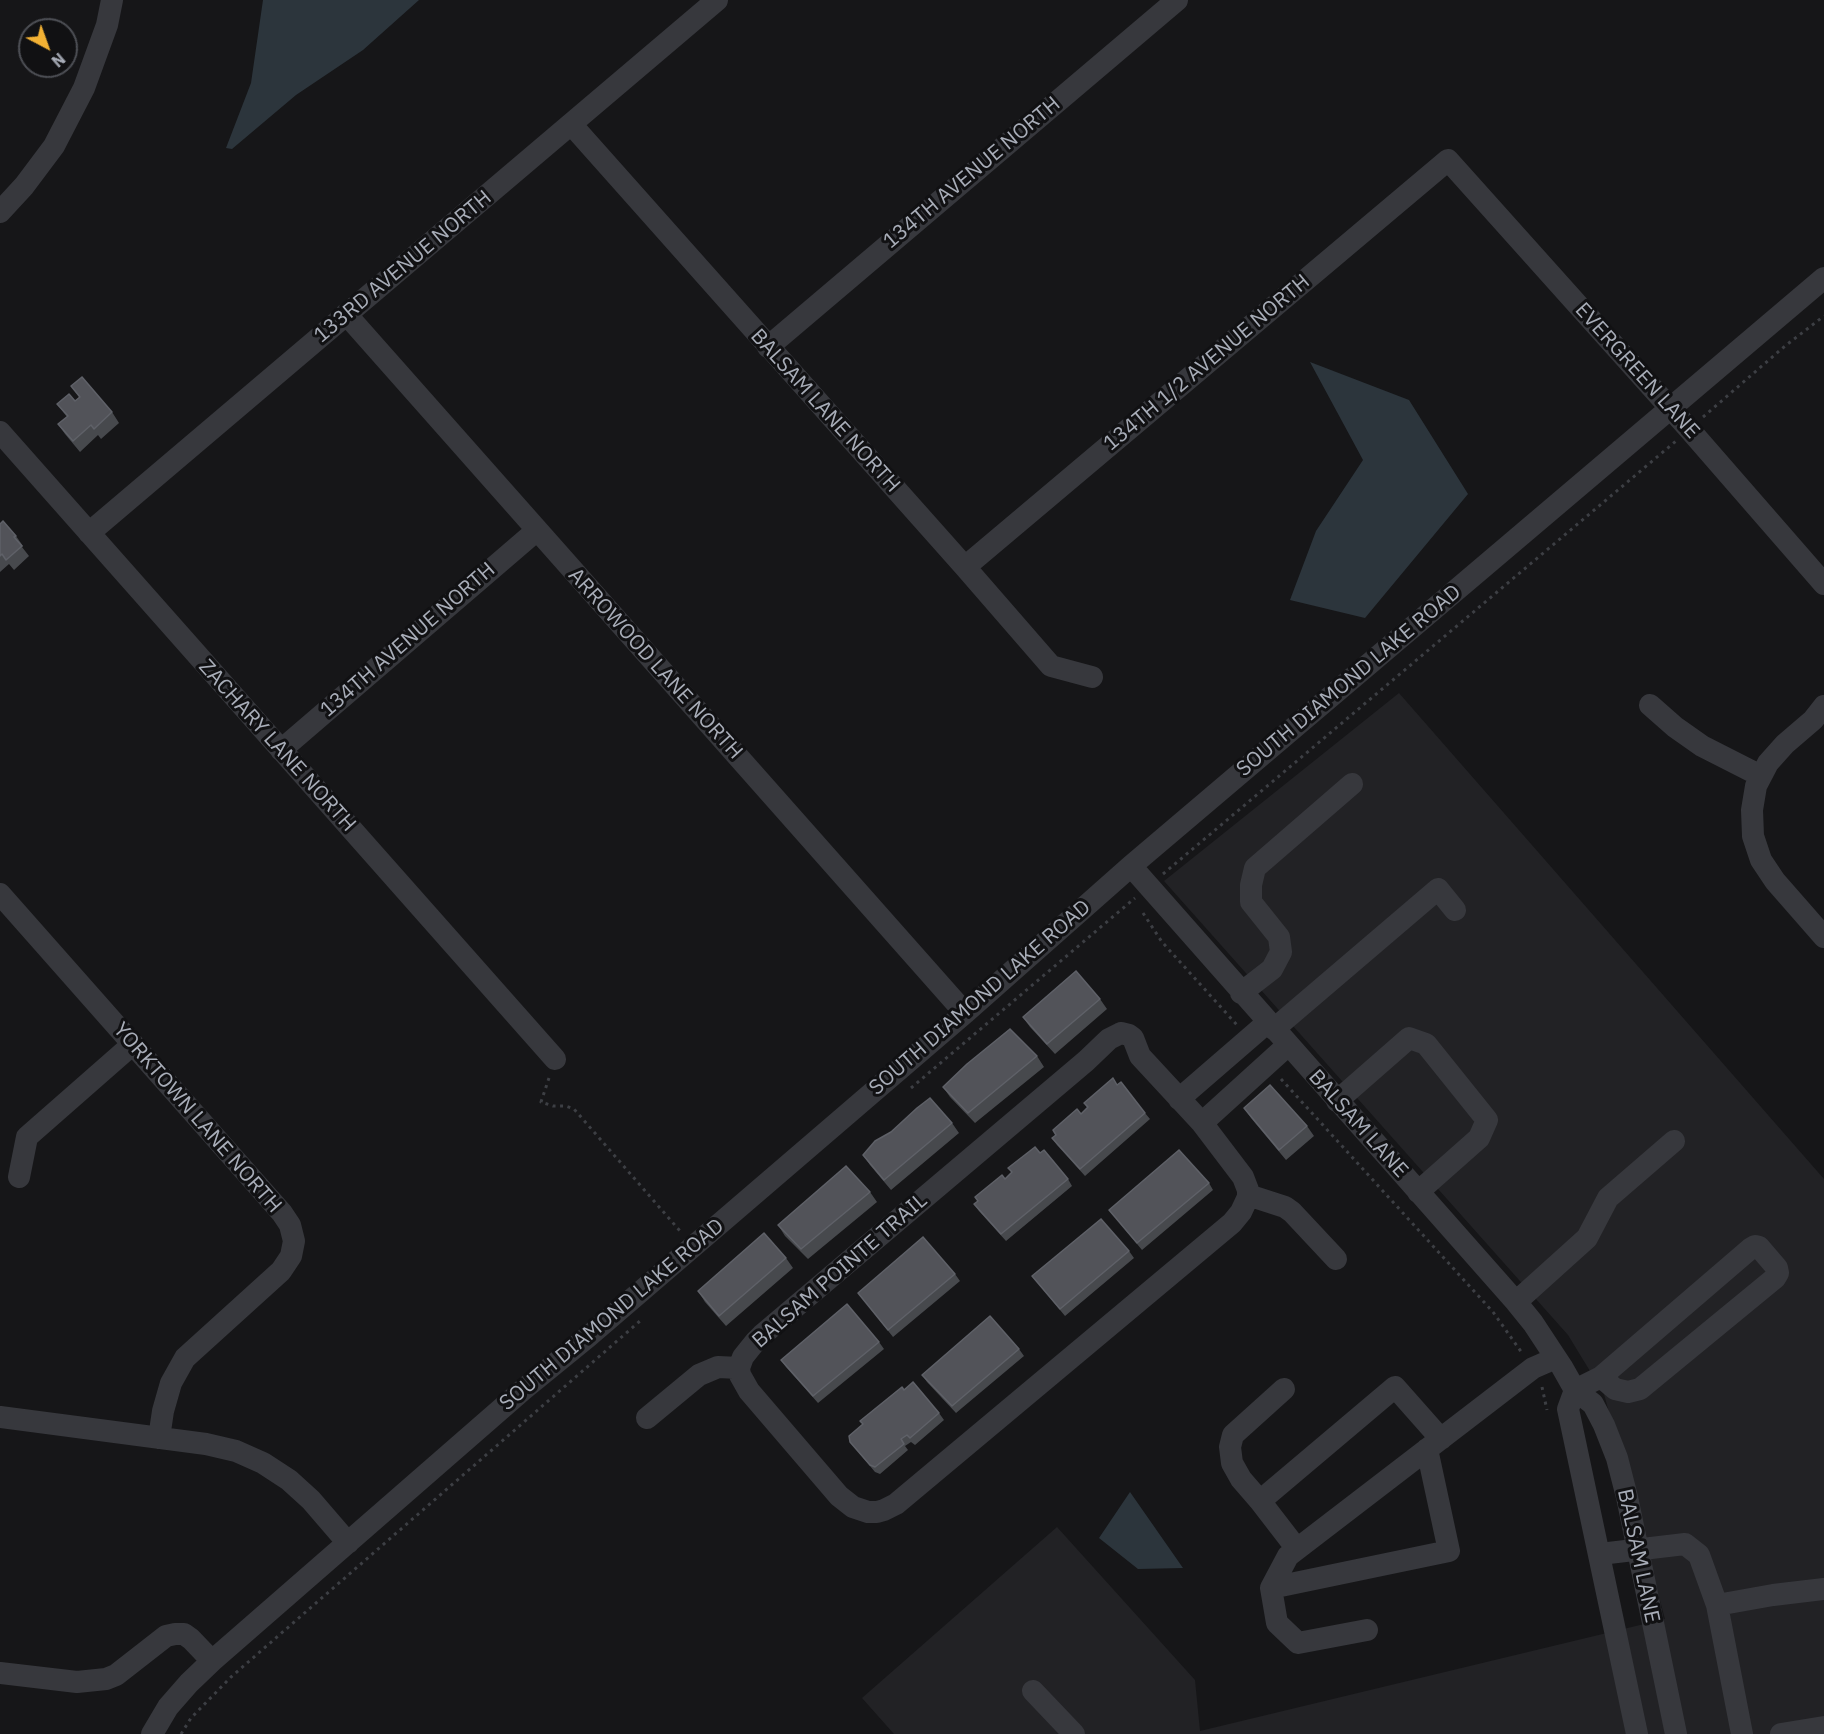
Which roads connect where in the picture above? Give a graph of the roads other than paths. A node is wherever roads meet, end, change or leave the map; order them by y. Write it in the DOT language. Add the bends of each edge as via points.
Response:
graph roads {
  1 [pos="112,0"];
  2 [pos="717,0"];
  3 [pos="1177,0"];
  4 [pos="572,124"];
  5 [pos="1448,160"];
  6 [pos="0,212"];
  7 [pos="1824,278"];
  8 [pos="346,314"];
  9 [pos="768,347"];
  10 [pos="1670,408"];
  11 [pos="0,432"];
  12 [pos="536,531"];
  13 [pos="89,533"];
  14 [pos="965,567"];
  15 [pos="1824,584"];
  16 [pos="1092,677"];
  17 [pos="1650,705"];
  18 [pos="1824,706"];
  19 [pos="281,750"];
  20 [pos="1761,776"];
  21 [pos="1352,784"];
  22 [pos="1131,866"];
  23 [pos="0,894"];
  24 [pos="1455,910"];
  25 [pos="1824,937"];
  26 [pos="1241,993"];
  27 [pos="965,1013"];
  28 [pos="1276,1032"];
  29 [pos="133,1044"];
  30 [pos="555,1059"];
  31 [pos="1179,1099"];
  32 [pos="1337,1101"];
  33 [pos="1202,1123"];
  34 [pos="1674,1141"];
  35 [pos="19,1177"];
  36 [pos="1418,1192"];
  37 [pos="1248,1195"];
  38 [pos="1336,1259"];
  39 [pos="1516,1302"];
  40 [pos="1556,1358"];
  41 [pos="739,1368"];
  42 [pos="1601,1377"];
  43 [pos="1284,1389"];
  44 [pos="1575,1390"];
  45 [pos="0,1417"];
  46 [pos="647,1418"];
  47 [pos="159,1438"];
  48 [pos="1434,1444"];
  49 [pos="1260,1501"];
  50 [pos="348,1543"];
  51 [pos="1297,1549"];
  52 [pos="1637,1549"];
  53 [pos="1600,1554"];
  54 [pos="1271,1588"];
  55 [pos="1824,1589"];
  56 [pos="1717,1605"];
  57 [pos="1368,1630"];
  58 [pos="212,1661"];
  59 [pos="0,1674"];
  60 [pos="1034,1691"];
  61 [pos="1824,1727"];
  62 [pos="152,1734"];
  63 [pos="1074,1734"];
  64 [pos="1637,1734"];
  65 [pos="1676,1734"];
  66 [pos="1742,1734"];
  67 [pos="1781,1734"];
  1 -- 6 [label="street" via="84,88 54,146"];
  2 -- 4 [label="street, 133RD AVENUE NORTH"];
  3 -- 9 [label="street, 134TH AVENUE NORTH"];
  4 -- 8 [label="street, 133RD AVENUE NORTH"];
  4 -- 9 [label="street, BALSAM LANE NORTH"];
  5 -- 10 [label="street, EVERGREEN LANE"];
  5 -- 14 [label="street, 134TH 1/2 AVENUE NORTH"];
  7 -- 10 [label="street, SOUTH DIAMOND LAKE ROAD"];
  8 -- 12 [label="street, ARROWOOD LANE NORTH"];
  8 -- 13 [label="street, 133RD AVENUE NORTH"];
  9 -- 14 [label="street, BALSAM LANE NORTH"];
  10 -- 15 [label="street, EVERGREEN LANE"];
  10 -- 22 [label="street, SOUTH DIAMOND LAKE ROAD"];
  11 -- 13 [label="street, ZACHARY LANE NORTH"];
  12 -- 19 [label="street, 134TH AVENUE NORTH"];
  12 -- 27 [label="street, ARROWOOD LANE NORTH"];
  13 -- 19 [label="street, ZACHARY LANE NORTH"];
  14 -- 16 [label="street, BALSAM LANE NORTH" via="1051,666"];
  17 -- 20 [label="street" via="1702,746"];
  18 -- 20 [label="street" via="1785,744"];
  19 -- 30 [label="street, ZACHARY LANE NORTH"];
  20 -- 25 [label="street" via="1752,810 1752,836 1761,860"];
  21 -- 26 [label="street" via="1255,868 1251,902 1279,937 1281,952 1272,969"];
  22 -- 26 [label="street, BALSAM LANE" via="1140,897"];
  22 -- 27 [label="street, SOUTH DIAMOND LAKE ROAD"];
  23 -- 29 [label="street, YORKTOWN LANE NORTH"];
  24 -- 28 [label="street" via="1438,889"];
  26 -- 28 [label="street, BALSAM LANE"];
  27 -- 50 [label="street, SOUTH DIAMOND LAKE ROAD"];
  28 -- 31 [label="street" via="1249,1038"];
  28 -- 32 [label="street, BALSAM LANE"];
  28 -- 33 [label="street" via="1268,1064"];
  29 -- 35 [label="street" via="27,1137"];
  29 -- 47 [label="street, YORKTOWN LANE NORTH" via="282,1213 294,1241 291,1256 281,1271 184,1358 171,1383"];
  31 -- 33 [label="street, BALSAM POINTE TRAIL"];
  31 -- 41 [label="street, BALSAM POINTE TRAIL" via="1140,1056 1132,1038 1125,1034 1113,1036 755,1342"];
  32 -- 36 [label="street, BALSAM LANE"];
  32 -- 36 [label="street" via="1409,1038 1426,1044 1487,1120 1479,1138"];
  33 -- 37 [label="street, BALSAM POINTE TRAIL" via="1244,1177"];
  34 -- 39 [label="street" via="1608,1198 1587,1238"];
  36 -- 39 [label="street, BALSAM LANE"];
  37 -- 38 [label="street" via="1292,1212"];
  37 -- 41 [label="street, BALSAM POINTE TRAIL" via="1232,1223 896,1504 884,1510 860,1510 839,1496 749,1391"];
  39 -- 40 [label="street, BALSAM LANE"];
  40 -- 44 [label="street, BALSAM LANE"];
  40 -- 48 [label="street" via="1533,1368"];
  41 -- 46 [label="street" via="718,1367 699,1375"];
  42 -- 42 [label="street" via="1750,1249 1759,1247 1777,1268 1775,1278 1640,1389 1615,1389"];
  42 -- 44 [label="street"];
  43 -- 49 [label="street" via="1233,1435 1230,1447 1232,1463"];
  44 -- 52 [label="street, BALSAM LANE" via="1593,1404 1617,1458"];
  44 -- 53 [label="street, BALSAM LANE" via="1568,1409"];
  45 -- 47 [label="street"];
  47 -- 50 [label="street" via="236,1451 263,1463 289,1480"];
  48 -- 49 [label="street" via="1395,1387"];
  48 -- 51 [label="street"];
  48 -- 54 [label="street" via="1449,1551"];
  49 -- 51 [label="street"];
  50 -- 58 [label="street, SOUTH DIAMOND LAKE ROAD"];
  51 -- 54 [label="street" via="1288,1556"];
  52 -- 53 [label="street"];
  52 -- 56 [label="street" via="1685,1544 1699,1555"];
  52 -- 65 [label="street, BALSAM LANE"];
  53 -- 64 [label="street, BALSAM LANE"];
  54 -- 57 [label="street" via="1277,1623 1298,1643"];
  55 -- 56 [label="street"];
  56 -- 66 [label="street"];
  58 -- 59 [label="street" via="191,1639 175,1634 166,1636 106,1679 77,1682"];
  58 -- 62 [label="street, SOUTH DIAMOND LAKE ROAD" via="168,1707"];
  60 -- 63 [label="street"];
  61 -- 67 [label="street"];
}
